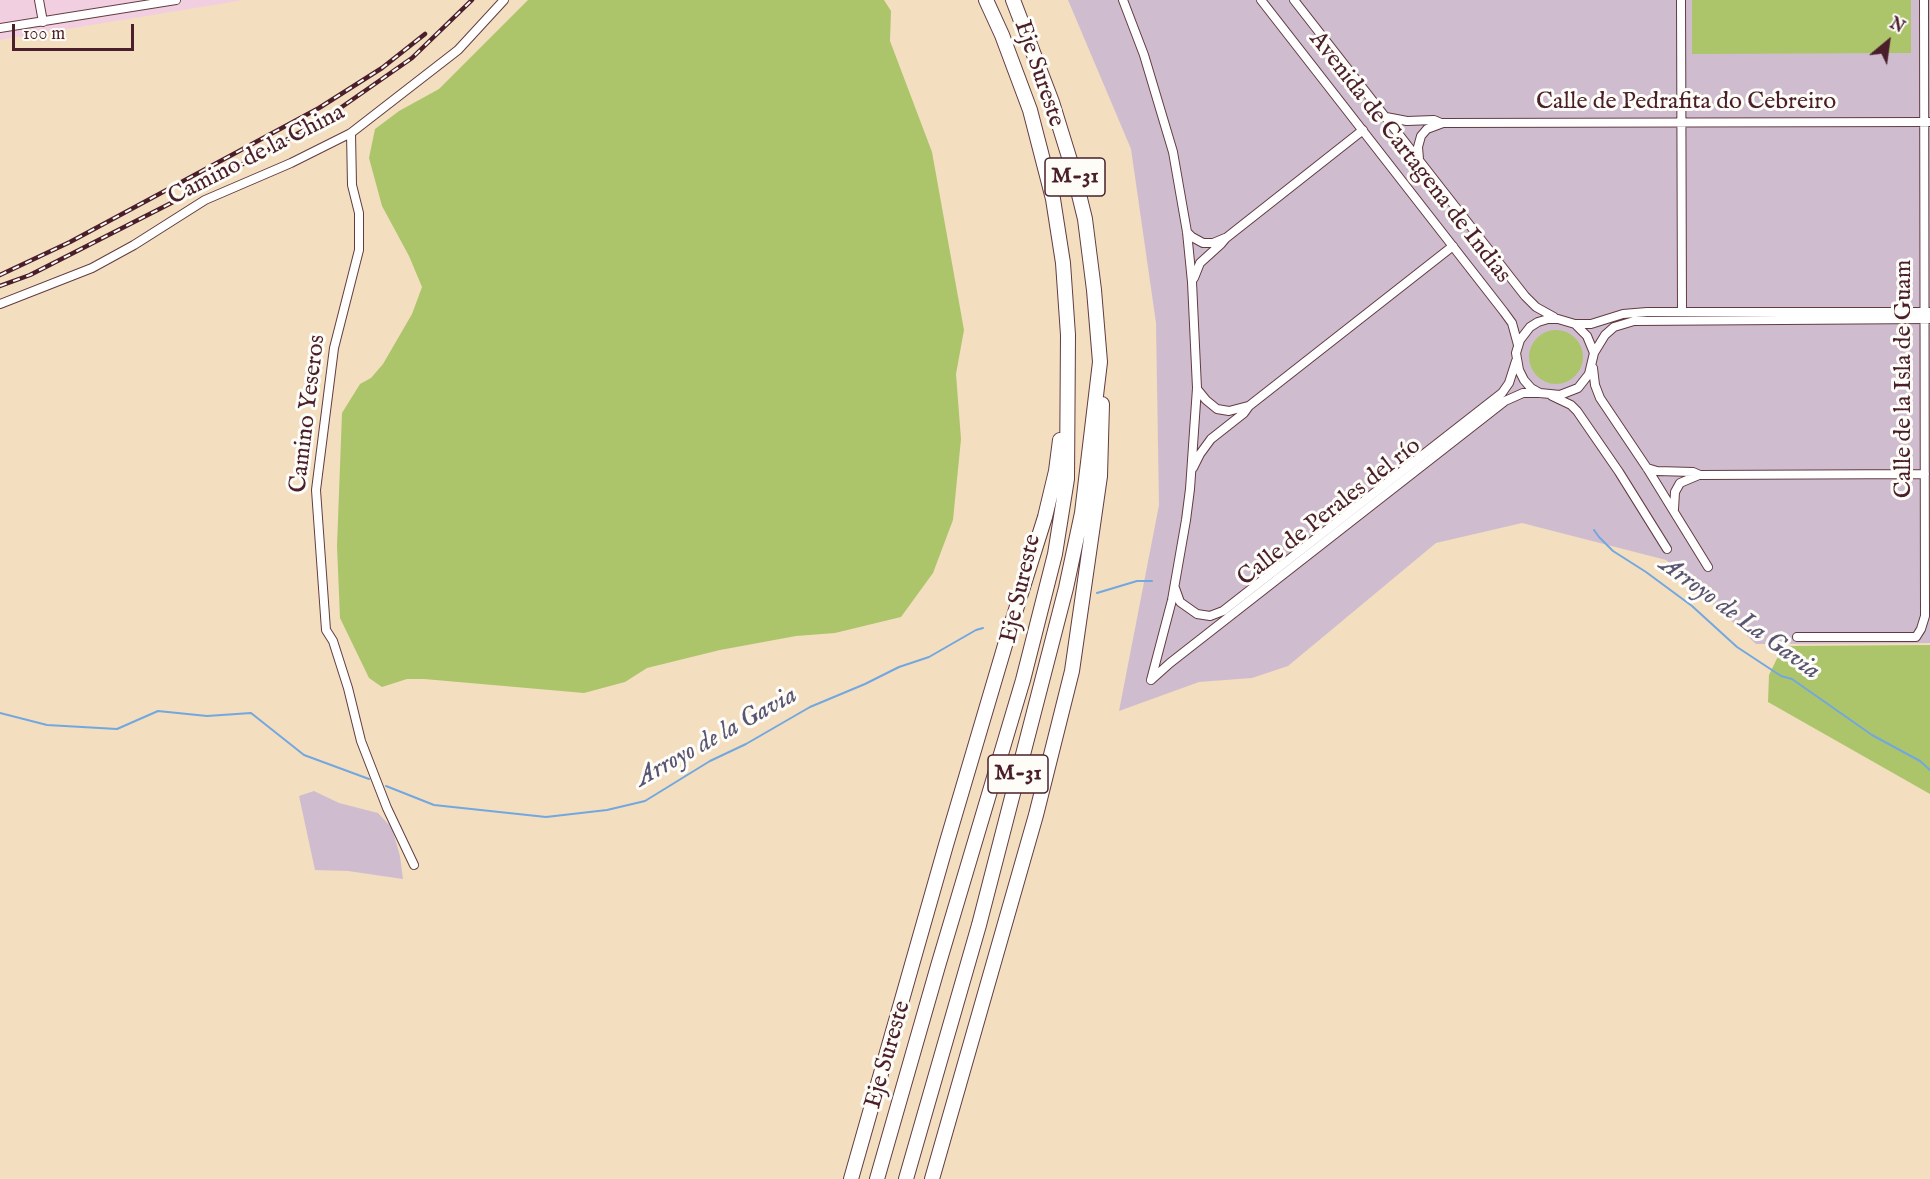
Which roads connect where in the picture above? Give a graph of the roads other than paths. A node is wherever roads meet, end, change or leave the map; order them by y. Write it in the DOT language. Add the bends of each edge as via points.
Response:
graph roads {
  1 [pos="39,0"];
  2 [pos="176,0"];
  3 [pos="504,0"];
  4 [pos="986,0"];
  5 [pos="1014,0"];
  6 [pos="1123,0"];
  7 [pos="1261,0"];
  8 [pos="1294,0"];
  9 [pos="1681,0"];
  10 [pos="1924,0"];
  11 [pos="129,4"];
  12 [pos="43,22"];
  13 [pos="0,28"];
  14 [pos="1386,117"];
  15 [pos="1927,122"];
  16 [pos="1443,123"];
  17 [pos="1681,123"];
  18 [pos="1363,130"];
  19 [pos="351,133"];
  20 [pos="1419,159"];
  21 [pos="1186,232"];
  22 [pos="1226,238"];
  23 [pos="1453,246"];
  24 [pos="1192,282"];
  25 [pos="0,304"];
  26 [pos="1682,312"];
  27 [pos="1927,315"];
  28 [pos="1558,319"];
  29 [pos="1575,324"];
  30 [pos="1518,345"];
  31 [pos="1594,353"];
  32 [pos="1517,359"];
  33 [pos="1100,363"];
  34 [pos="1592,366"];
  35 [pos="1068,370"];
  36 [pos="1197,388"];
  37 [pos="1544,394"];
  38 [pos="1249,406"];
  39 [pos="1647,468"];
  40 [pos="1191,472"];
  41 [pos="1925,474"];
  42 [pos="1700,475"];
  43 [pos="1674,510"];
  44 [pos="1667,549"];
  45 [pos="1708,567"];
  46 [pos="1174,586"];
  47 [pos="1797,636"];
  48 [pos="414,865"];
  49 [pos="851,1179"];
  50 [pos="877,1179"];
  51 [pos="906,1179"];
  52 [pos="932,1179"];
  1 -- 12 [label="street"];
  2 -- 11 [label="street"];
  3 -- 19 [label="street, Camino de la China" via="458,50"];
  4 -- 35 [label="highway, Eje Sureste / M-31" via="1030,110 1053,199 1063,263"];
  5 -- 33 [label="highway, Eje Sureste / M-31" via="1052,102 1085,219"];
  6 -- 21 [label="street" via="1173,152"];
  7 -- 18 [label="street, Avenida de Cartagena de Indias"];
  8 -- 14 [label="street, Avenida de Cartagena de Indias"];
  9 -- 17 [label="street"];
  10 -- 15 [label="street, Calle de la Isla de Guam"];
  11 -- 12 [label="street"];
  12 -- 13 [label="street"];
  14 -- 16 [label="street, Calle de Pedrafita do Cebreiro"];
  14 -- 20 [label="street, Avenida de Cartagena de Indias"];
  15 -- 17 [label="street, Calle de Pedrafita do Cebreiro"];
  15 -- 27 [label="street, Calle de la Isla de Guam"];
  16 -- 17 [label="street, Calle de Pedrafita do Cebreiro"];
  16 -- 20 [label="street" via="1420,136"];
  17 -- 26 [label="street"];
  18 -- 22 [label="street"];
  18 -- 23 [label="street, Avenida de Cartagena de Indias"];
  19 -- 25 [label="street, Camino de la China" via="205,200 92,268"];
  19 -- 48 [label="street, Camino Yeseros" via="359,250 334,348 316,490 326,630 348,688 361,741"];
  20 -- 28 [label="street, Avenida de Cartagena de Indias" via="1525,296"];
  21 -- 22 [label="street" via="1203,243"];
  21 -- 24 [label="street"];
  22 -- 24 [label="street" via="1200,263"];
  23 -- 30 [label="street, Avenida de Cartagena de Indias" via="1508,317"];
  23 -- 38 [label="street"];
  24 -- 36 [label="street"];
  26 -- 27 [label="street"];
  26 -- 29 [label="street" via="1637,312 1591,324"];
  27 -- 31 [label="street" via="1634,321 1614,327"];
  27 -- 41 [label="street, Calle de la Isla de Guam"];
  28 -- 29 [label="street"];
  28 -- 30 [label="street" via="1538,322 1524,333"];
  29 -- 31 [label="street" via="1587,336"];
  30 -- 32 [label="street"];
  31 -- 34 [label="street"];
  32 -- 37 [label="street" via="1524,380"];
  32 -- 46 [label="street, Calle de Perales del río" via="1502,393 1223,611 1210,616 1191,611 1177,596"];
  33 -- 51 [label="highway, Eje Sureste / M-31" via="1082,513 1066,588 979,925"];
  33 -- 52 [label="highway" via="1100,476 1072,670 1036,815"];
  34 -- 37 [label="street" via="1578,388 1560,395"];
  34 -- 39 [label="street" via="1597,392"];
  35 -- 49 [label="highway" via="1056,471 1045,517 952,823"];
  35 -- 50 [label="highway, Eje Sureste / M-31" via="1067,479 1055,554 1023,680"];
  36 -- 38 [label="street" via="1217,409 1229,411"];
  36 -- 40 [label="street"];
  37 -- 44 [label="street" via="1577,411"];
  37 -- 46 [label="street, Calle de Perales del río" via="1517,395 1499,405 1150,680"];
  38 -- 40 [label="street" via="1211,440"];
  39 -- 42 [label="street"];
  39 -- 43 [label="street"];
  40 -- 46 [label="street"];
  41 -- 42 [label="street"];
  41 -- 47 [label="street, Calle de la Isla de Guam" via="1925,616 1916,636"];
  42 -- 43 [label="street" via="1680,483"];
  43 -- 45 [label="street"];
}
